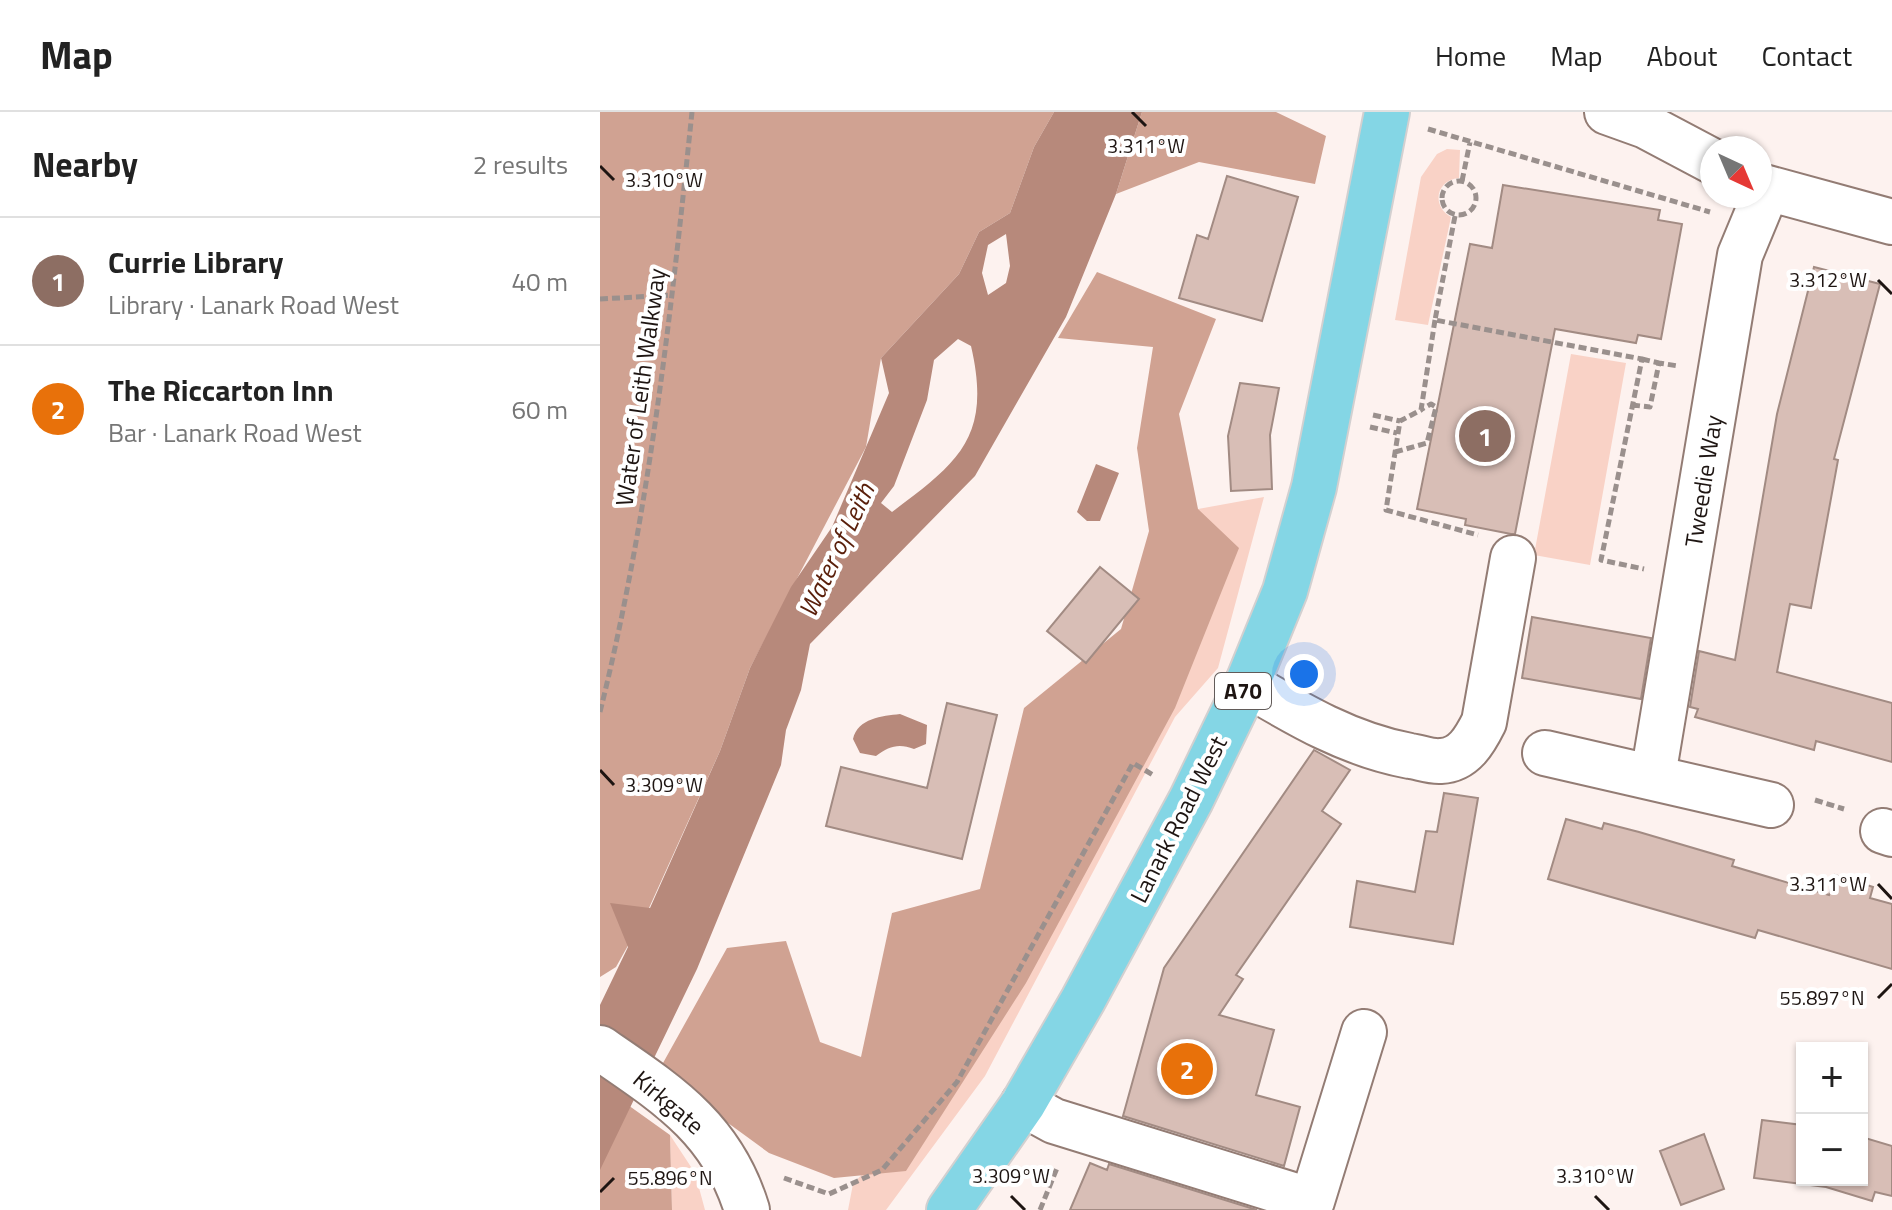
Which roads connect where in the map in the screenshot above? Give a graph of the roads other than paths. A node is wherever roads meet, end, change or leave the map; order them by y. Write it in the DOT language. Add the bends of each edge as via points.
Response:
graph roads {
  1 [pos="1607,112"];
  2 [pos="1387,114"];
  3 [pos="1700,155"];
  4 [pos="1772,201"];
  5 [pos="1757,208"];
  6 [pos="1892,222"];
  7 [pos="1513,558"];
  8 [pos="1247,684"];
  9 [pos="1545,753"];
  10 [pos="1653,776"];
  11 [pos="1789,802"];
  12 [pos="1364,1032"];
  13 [pos="600,1048"];
  14 [pos="1023,1104"];
  15 [pos="747,1210"];
  16 [pos="949,1210"];
  1 -- 3 [label="street"];
  2 -- 8 [label="main road, Lanark Road West / A70" via="1314,487 1285,591"];
  4 -- 6 [label="street"];
  5 -- 10 [label="street, Tweedie Way" via="1740,255"];
  7 -- 8 [label="street" via="1484,722 1473,744 1458,755 1441,761 1349,739"];
  8 -- 14 [label="main road, Lanark Road West / A70" via="1191,800"];
  9 -- 10 [label="street"];
  10 -- 11 [label="street"];
  12 -- 14 [label="street" via="1312,1201 1054,1121"];
  13 -- 15 [label="street, Kirkgate" via="668,1095 704,1129 738,1180"];
  14 -- 16 [label="main road, Lanark Road West / A70"];
}
